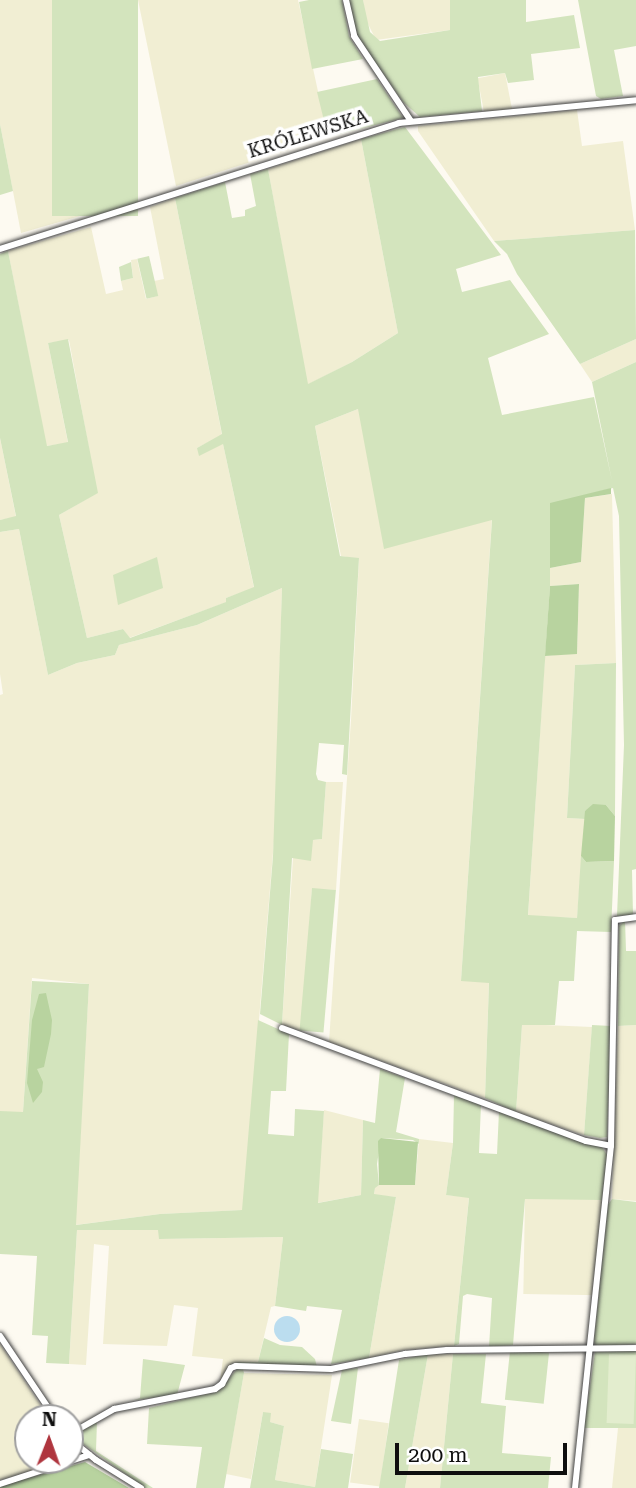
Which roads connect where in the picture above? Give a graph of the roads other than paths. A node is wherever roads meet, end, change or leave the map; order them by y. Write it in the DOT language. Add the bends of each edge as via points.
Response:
graph roads {
  1 [pos="346,0"];
  2 [pos="636,100"];
  3 [pos="411,121"];
  4 [pos="0,249"];
  5 [pos="636,917"];
  6 [pos="282,1028"];
  7 [pos="611,1146"];
  8 [pos="0,1336"];
  9 [pos="636,1348"];
  10 [pos="590,1349"];
  11 [pos="46,1404"];
  12 [pos="84,1428"];
  13 [pos="84,1450"];
  14 [pos="89,1455"];
  15 [pos="0,1484"];
  16 [pos="141,1488"];
  17 [pos="575,1488"];
  1 -- 3 [label="street" via="352,33"];
  2 -- 3 [label="street, KRÓLEWSKA"];
  3 -- 4 [label="street, KRÓLEWSKA"];
  5 -- 7 [label="street" via="615,920"];
  6 -- 7 [label="street" via="586,1141"];
  7 -- 10 [label="street"];
  8 -- 11 [label="street"];
  9 -- 10 [label="street"];
  10 -- 12 [label="street" via="416,1353 331,1369 236,1366 215,1389 114,1409"];
  10 -- 17 [label="street"];
  13 -- 14 [label="street"];
  14 -- 15 [label="street"];
  14 -- 16 [label="street"];
}
